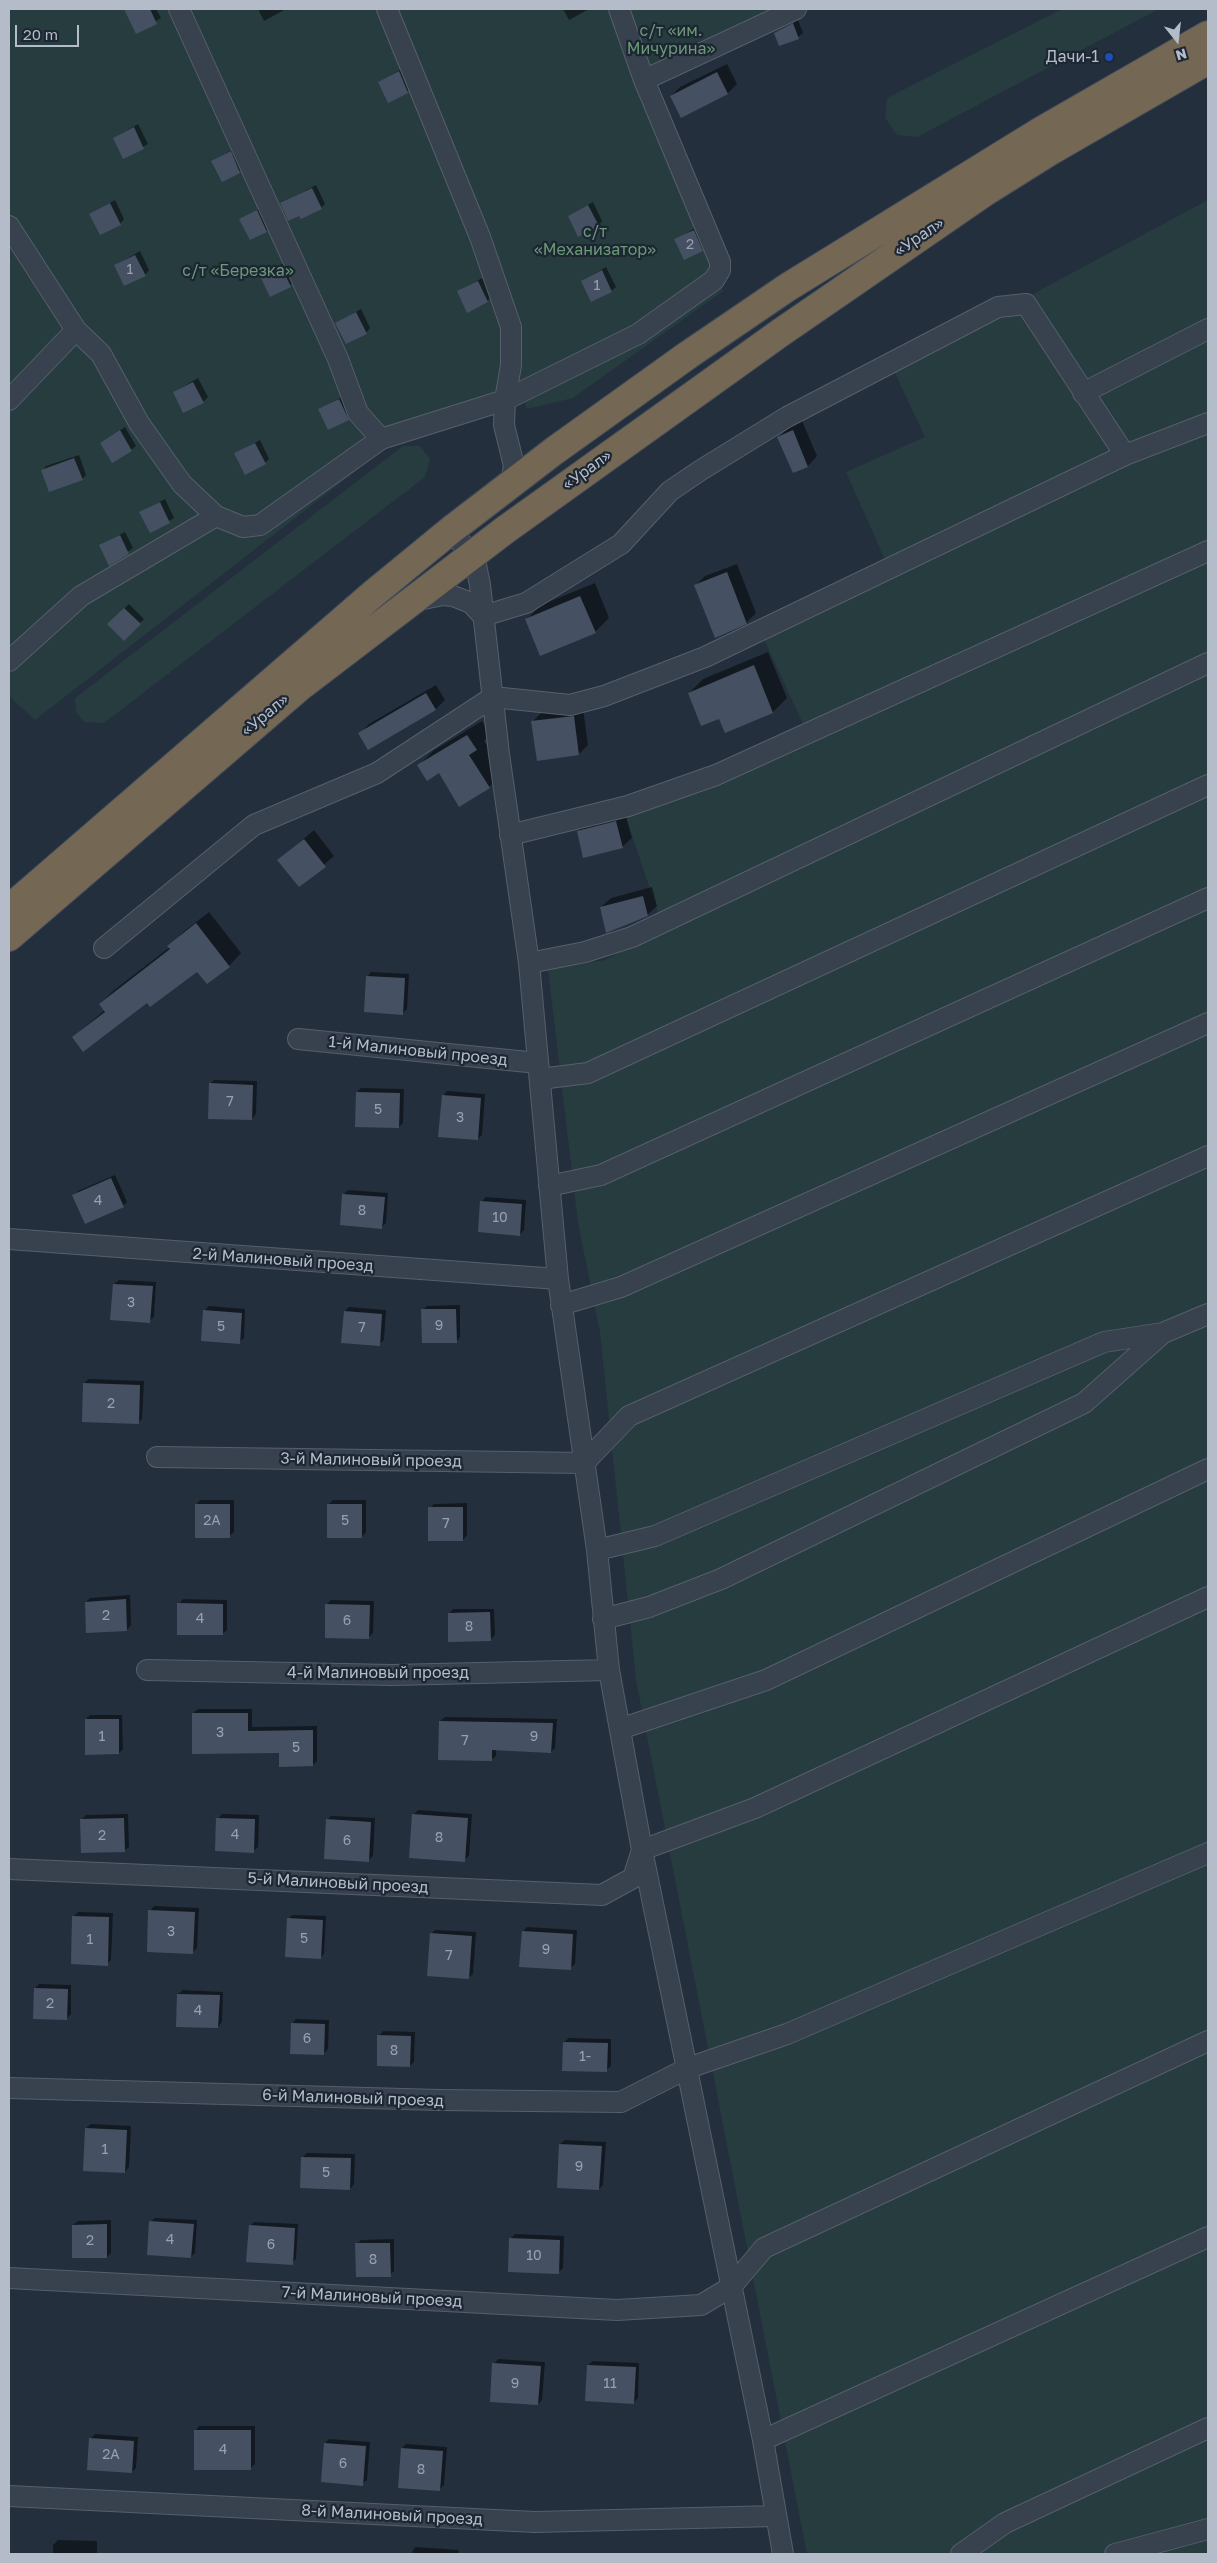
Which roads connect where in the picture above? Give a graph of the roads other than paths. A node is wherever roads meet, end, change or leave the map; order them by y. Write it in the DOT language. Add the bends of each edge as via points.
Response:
graph roads {
  1 [pos="179,9"];
  2 [pos="387,9"];
  3 [pos="619,9"];
  4 [pos="796,9"];
  5 [pos="1208,34"];
  6 [pos="1208,60"];
  7 [pos="644,80"];
  8 [pos="9,226"];
  9 [pos="1208,329"];
  10 [pos="76,330"];
  11 [pos="1083,393"];
  12 [pos="9,400"];
  13 [pos="506,400"];
  14 [pos="1208,423"];
  15 [pos="381,439"];
  16 [pos="509,444"];
  17 [pos="554,451"];
  18 [pos="1125,455"];
  19 [pos="506,486"];
  20 [pos="216,516"];
  21 [pos="513,524"];
  22 [pos="451,530"];
  23 [pos="1208,551"];
  24 [pos="471,555"];
  25 [pos="404,606"];
  26 [pos="482,608"];
  27 [pos="9,661"];
  28 [pos="1208,663"];
  29 [pos="492,696"];
  30 [pos="1208,785"];
  31 [pos="510,835"];
  32 [pos="1208,898"];
  33 [pos="9,909"];
  34 [pos="9,938"];
  35 [pos="104,948"];
  36 [pos="529,963"];
  37 [pos="1208,1023"];
  38 [pos="298,1039"];
  39 [pos="539,1071"];
  40 [pos="1208,1156"];
  41 [pos="549,1186"];
  42 [pos="9,1239"];
  43 [pos="558,1279"];
  44 [pos="561,1305"];
  45 [pos="1208,1314"];
  46 [pos="1163,1333"];
  47 [pos="157,1457"];
  48 [pos="584,1463"];
  49 [pos="1208,1469"];
  50 [pos="597,1550"];
  51 [pos="1208,1597"];
  52 [pos="604,1619"];
  53 [pos="147,1670"];
  54 [pos="609,1670"];
  55 [pos="620,1730"];
  56 [pos="642,1850"];
  57 [pos="1208,1853"];
  58 [pos="9,1869"];
  59 [pos="1208,2041"];
  60 [pos="688,2068"];
  61 [pos="9,2088"];
  62 [pos="1208,2237"];
  63 [pos="9,2278"];
  64 [pos="731,2287"];
  65 [pos="1208,2428"];
  66 [pos="763,2440"];
  67 [pos="9,2496"];
  68 [pos="775,2516"];
  69 [pos="1208,2529"];
  70 [pos="783,2554"];
  71 [pos="962,2554"];
  72 [pos="1115,2554"];
  1 -- 15 [label="street" via="338,359 358,414"];
  2 -- 13 [label="street" via="480,237 507,312 512,355"];
  3 -- 7 [label="street"];
  4 -- 7 [label="street"];
  5 -- 17 [label="highway, «Урал»" via="1042,131 788,288"];
  6 -- 21 [label="highway, «Урал»" via="1052,150 978,197 780,333"];
  7 -- 13 [label="street" via="720,262 718,274 638,334"];
  8 -- 10 [label="street"];
  9 -- 11 [label="street"];
  10 -- 12 [label="street"];
  10 -- 20 [label="street" via="101,354 139,423 182,484"];
  11 -- 18 [label="street"];
  11 -- 26 [label="street" via="1026,304 998,307 786,417 670,491 621,544 526,603"];
  13 -- 15 [label="street"];
  13 -- 16 [label="street" via="504,425"];
  14 -- 18 [label="street"];
  15 -- 20 [label="street" via="260,525 243,526"];
  16 -- 17 [label="street" via="519,456 531,459"];
  16 -- 19 [label="street" via="514,466"];
  17 -- 19 [label="highway, «Урал»"];
  18 -- 29 [label="street" via="705,657 604,696 570,706"];
  19 -- 22 [label="highway, «Урал»"];
  20 -- 27 [label="street" via="81,596"];
  21 -- 24 [label="highway, «Урал»"];
  21 -- 26 [label="street" via="489,558"];
  22 -- 24 [label="street"];
  22 -- 33 [label="highway, «Урал»"];
  23 -- 31 [label="street" via="716,775 628,806"];
  24 -- 25 [label="highway, «Урал»"];
  24 -- 26 [label="street" via="477,565"];
  25 -- 26 [label="street" via="431,596 453,596"];
  25 -- 34 [label="highway, «Урал»" via="227,748"];
  26 -- 29 [label="street"];
  28 -- 36 [label="street" via="632,937 586,952"];
  29 -- 31 [label="street"];
  29 -- 35 [label="street" via="377,774 254,826"];
  30 -- 39 [label="street, 1-й Малиновый проезд" via="588,1073"];
  31 -- 36 [label="street"];
  32 -- 41 [label="street" via="601,1176"];
  36 -- 39 [label="street"];
  37 -- 44 [label="street" via="621,1287"];
  38 -- 39 [label="street, 1-й Малиновый проезд"];
  39 -- 41 [label="street"];
  40 -- 48 [label="street" via="629,1416"];
  41 -- 43 [label="street"];
  42 -- 43 [label="street, 2-й Малиновый проезд"];
  43 -- 44 [label="street"];
  44 -- 48 [label="street"];
  45 -- 46 [label="street"];
  46 -- 50 [label="street" via="1104,1342 655,1536"];
  46 -- 52 [label="street" via="1084,1403 721,1579"];
  47 -- 48 [label="street, 3-й Малиновый проезд"];
  48 -- 50 [label="street"];
  49 -- 55 [label="street" via="766,1680"];
  50 -- 52 [label="street"];
  51 -- 56 [label="street" via="755,1808"];
  52 -- 54 [label="street"];
  53 -- 54 [label="street, 4-й Малиновый проезд" via="392,1675"];
  54 -- 55 [label="street"];
  55 -- 56 [label="street"];
  56 -- 58 [label="street, 5-й Малиновый проезд" via="633,1878 602,1895"];
  56 -- 60 [label="street"];
  57 -- 60 [label="street, 6-й Малиновый проезд" via="787,2034"];
  59 -- 64 [label="street, 7-й Малиновый проезд" via="764,2248"];
  60 -- 61 [label="street, 6-й Малиновый проезд" via="621,2102"];
  60 -- 64 [label="street"];
  62 -- 66 [label="street"];
  63 -- 64 [label="street, 7-й Малиновый проезд" via="617,2310 701,2306"];
  64 -- 66 [label="street"];
  65 -- 71 [label="street" via="1005,2524"];
  66 -- 68 [label="street"];
  67 -- 68 [label="street, 8-й Малиновый проезд" via="535,2522"];
  68 -- 70 [label="street"];
  69 -- 72 [label="street"];
}
